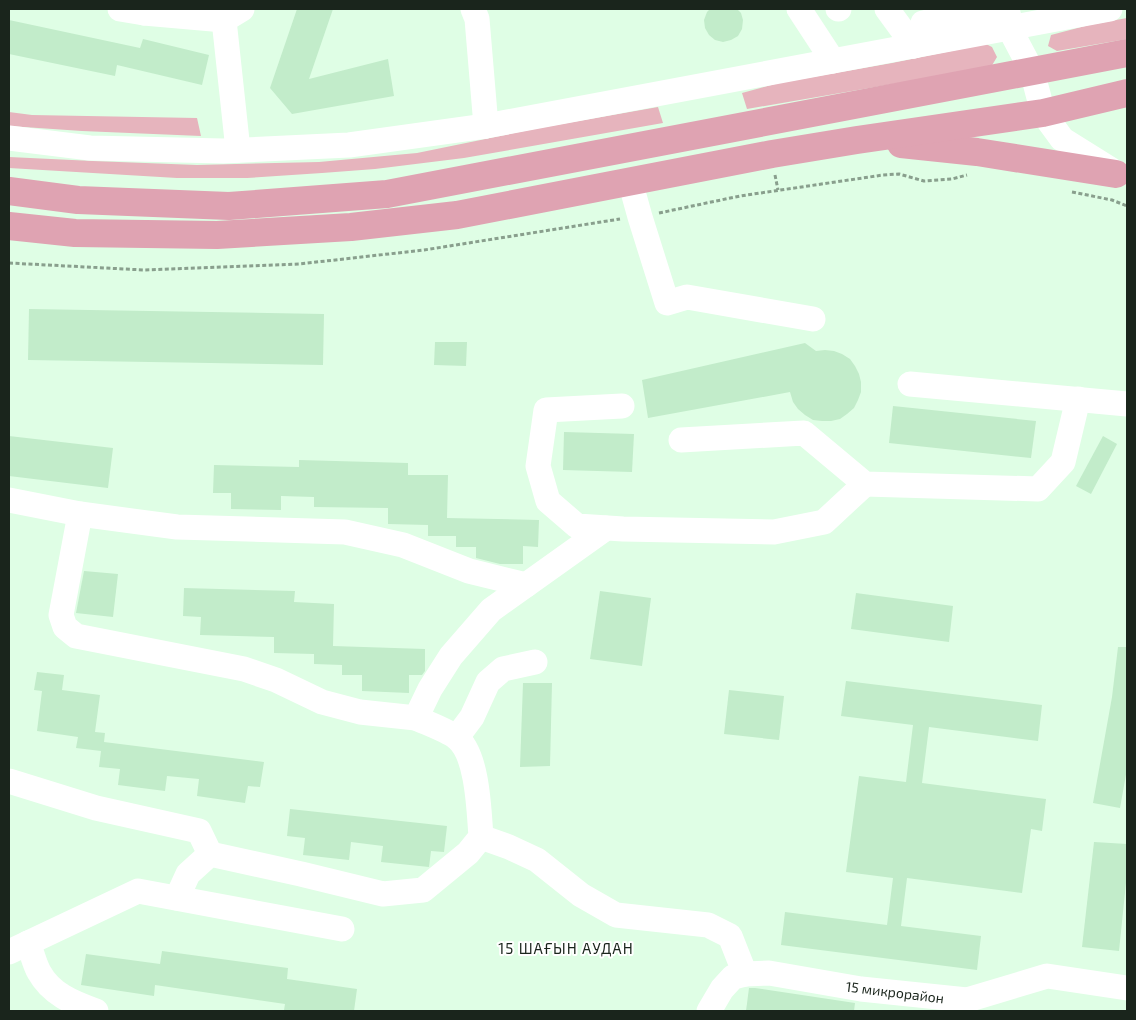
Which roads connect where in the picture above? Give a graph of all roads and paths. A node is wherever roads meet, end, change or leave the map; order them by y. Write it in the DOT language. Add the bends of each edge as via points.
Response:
graph roads {
  1 [pos="473,9"];
  2 [pos="798,9"];
  3 [pos="887,9"];
  4 [pos="989,9"];
  5 [pos="1110,9"];
  6 [pos="136,10"];
  7 [pos="233,14"];
  8 [pos="1010,18"];
  9 [pos="914,46"];
  10 [pos="1127,53"];
  11 [pos="833,61"];
  12 [pos="1032,71"];
  13 [pos="1127,93"];
  14 [pos="1043,113"];
  15 [pos="486,126"];
  16 [pos="9,138"];
  17 [pos="857,140"];
  18 [pos="238,150"];
  19 [pos="772,154"];
  20 [pos="1122,175"];
  21 [pos="975,176"];
  22 [pos="630,181"];
  23 [pos="778,190"];
  24 [pos="1065,190"];
  25 [pos="9,191"];
  26 [pos="1127,206"];
  27 [pos="640,217"];
  28 [pos="9,226"];
  29 [pos="9,263"];
  30 [pos="813,319"];
  31 [pos="910,384"];
  32 [pos="1078,399"];
  33 [pos="1127,404"];
  34 [pos="622,406"];
  35 [pos="681,440"];
  36 [pos="865,484"];
  37 [pos="9,500"];
  38 [pos="80,514"];
  39 [pos="606,528"];
  40 [pos="526,585"];
  41 [pos="535,662"];
  42 [pos="416,718"];
  43 [pos="456,737"];
  44 [pos="9,781"];
  45 [pos="481,837"];
  46 [pos="210,854"];
  47 [pos="177,898"];
  48 [pos="342,929"];
  49 [pos="19,948"];
  50 [pos="745,974"];
  51 [pos="1127,988"];
  52 [pos="96,1011"];
  53 [pos="709,1011"];
  1 -- 15 [label="street" via="477,19"];
  2 -- 11 [label="street"];
  3 -- 9 [label="street"];
  4 -- 9 [label="street" via="923,24"];
  5 -- 8 [label="street"];
  6 -- 7 [label="street"];
  7 -- 18 [label="street"];
  8 -- 9 [label="street"];
  8 -- 12 [label="street" via="1014,37"];
  9 -- 11 [label="street"];
  10 -- 12 [label="main road"];
  11 -- 15 [label="street"];
  12 -- 14 [label="street"];
  12 -- 25 [label="main road" via="387,194 229,206 78,200"];
  13 -- 14 [label="main road"];
  14 -- 17 [label="main road"];
  14 -- 20 [label="street" via="1062,138"];
  15 -- 18 [label="street" via="349,145"];
  16 -- 18 [label="street" via="90,148"];
  17 -- 19 [label="main road"];
  17 -- 20 [label="main road" via="977,152"];
  19 -- 22 [label="main road"];
  19 -- 23 [label="path"];
  21 -- 23 [label="path" via="924,181 899,174 883,175"];
  22 -- 27 [label="street"];
  22 -- 28 [label="main road" via="457,215 351,227 218,235 75,232"];
  23 -- 27 [label="path"];
  24 -- 26 [label="path"];
  27 -- 29 [label="path" via="424,250 299,264 144,270"];
  27 -- 30 [label="street" via="667,304 687,297"];
  31 -- 32 [label="street"];
  32 -- 33 [label="street"];
  32 -- 36 [label="street" via="1063,462 1038,489"];
  34 -- 39 [label="street" via="546,410 544,419 538,466 548,501 577,526"];
  35 -- 36 [label="street" via="804,433"];
  36 -- 39 [label="street" via="824,522 774,532"];
  37 -- 38 [label="street"];
  38 -- 40 [label="street" via="177,527 345,532 403,545 469,571"];
  38 -- 42 [label="street" via="61,614 65,627 76,636 244,670 276,680 322,702 360,712"];
  39 -- 40 [label="street"];
  40 -- 42 [label="street" via="491,610 451,656"];
  41 -- 43 [label="street" via="503,669 488,682 472,717"];
  42 -- 43 [label="street"];
  43 -- 45 [label="street" via="465,746 474,771"];
  44 -- 46 [label="street" via="96,808 198,831"];
  45 -- 46 [label="street" via="468,853 423,890 383,894"];
  45 -- 50 [label="street" via="537,860 581,895 616,915 708,925 730,936"];
  46 -- 47 [label="street" via="188,874"];
  47 -- 48 [label="street"];
  47 -- 49 [label="street" via="138,891"];
  49 -- 52 [label="street" via="49,986 62,996"];
  50 -- 51 [label="street, 15 микрорайон" via="769,972 861,989 967,1000 1047,976"];
  50 -- 53 [label="street, 15 микрорайон" via="733,977"];
}
